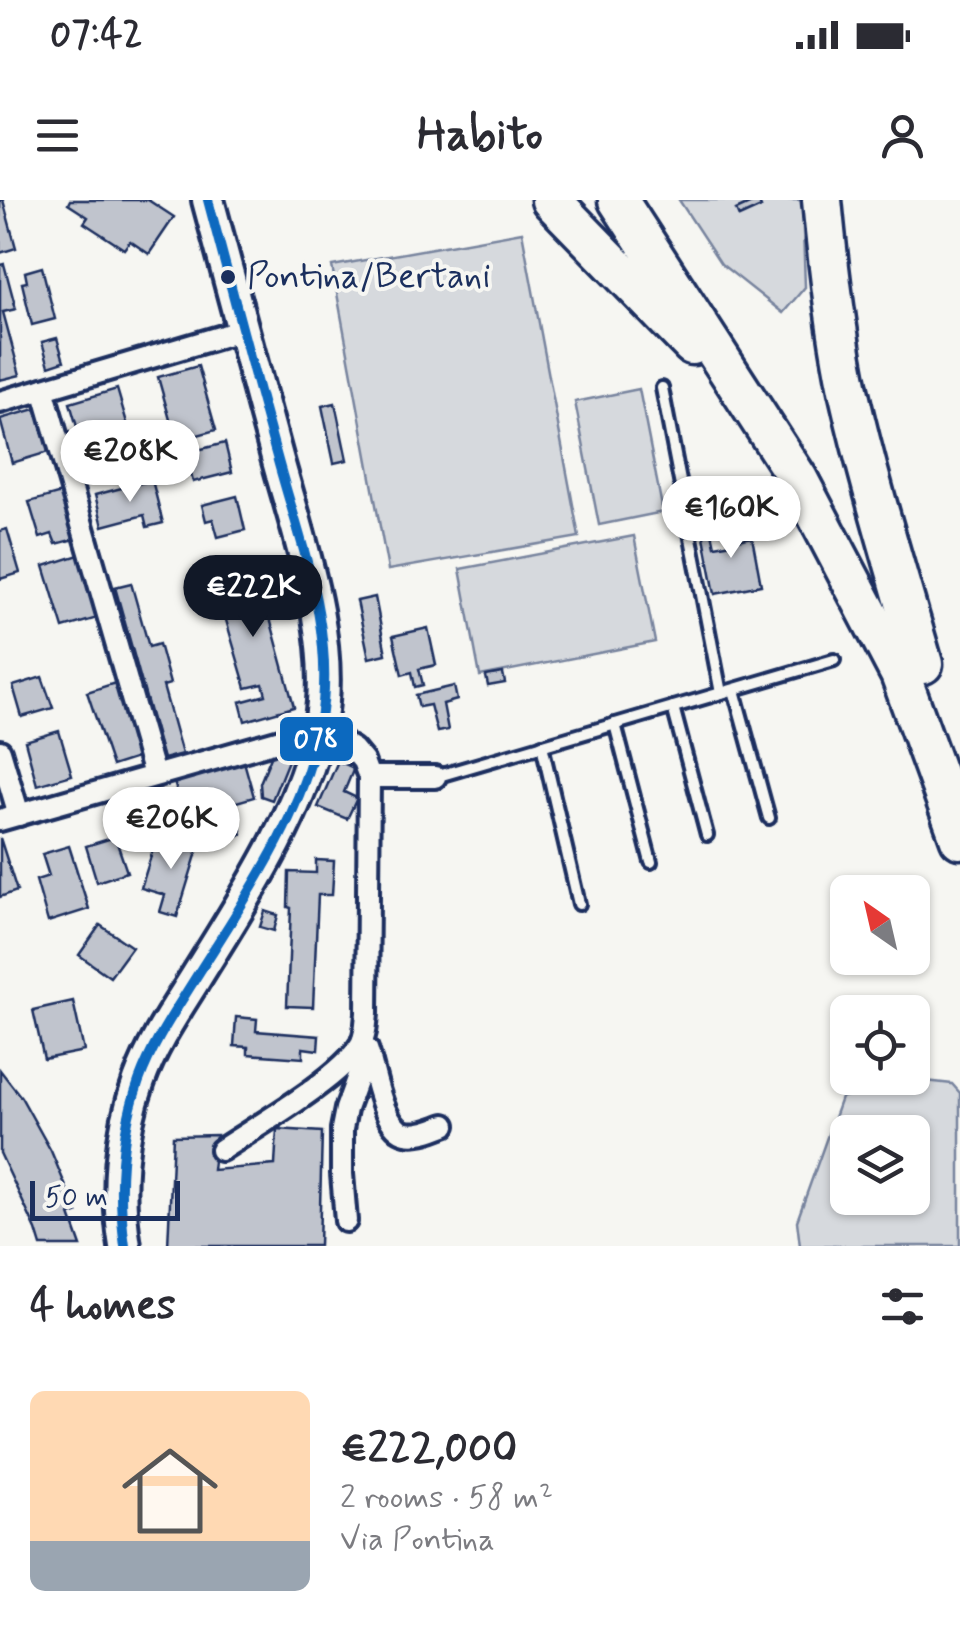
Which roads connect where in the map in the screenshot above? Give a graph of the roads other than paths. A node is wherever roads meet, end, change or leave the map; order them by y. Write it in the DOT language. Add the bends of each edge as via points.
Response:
graph roads {
  1 [pos="208,200"];
  2 [pos="552,200"];
  3 [pos="618,200"];
  4 [pos="648,200"];
  5 [pos="822,200"];
  6 [pos="243,330"];
  7 [pos="662,388"];
  8 [pos="43,389"];
  9 [pos="0,402"];
  10 [pos="752,408"];
  11 [pos="834,660"];
  12 [pos="923,664"];
  13 [pos="734,690"];
  14 [pos="721,693"];
  15 [pos="673,707"];
  16 [pos="615,724"];
  17 [pos="319,729"];
  18 [pos="542,746"];
  19 [pos="0,751"];
  20 [pos="960,760"];
  21 [pos="154,774"];
  22 [pos="435,776"];
  23 [pos="368,777"];
  24 [pos="10,818"];
  25 [pos="769,818"];
  26 [pos="707,835"];
  27 [pos="960,840"];
  28 [pos="652,862"];
  29 [pos="579,904"];
  30 [pos="364,1040"];
  31 [pos="446,1125"];
  32 [pos="222,1150"];
  33 [pos="346,1221"];
  34 [pos="124,1246"];
  1 -- 6 [label="street"];
  2 -- 10 [label="highway"];
  3 -- 10 [label="highway"];
  4 -- 12 [label="highway" via="832,490"];
  5 -- 12 [label="highway" via="848,387"];
  6 -- 8 [label="street"];
  6 -- 17 [label="street" via="320,625 325,685"];
  7 -- 14 [label="lane"];
  8 -- 9 [label="street"];
  8 -- 21 [label="street"];
  10 -- 27 [label="highway" via="798,479 900,674"];
  11 -- 13 [label="lane"];
  12 -- 20 [label="highway"];
  13 -- 14 [label="lane"];
  13 -- 25 [label="lane"];
  14 -- 15 [label="lane"];
  15 -- 16 [label="lane"];
  15 -- 26 [label="lane"];
  16 -- 18 [label="lane"];
  16 -- 28 [label="lane"];
  17 -- 21 [label="street"];
  17 -- 23 [label="street" via="353,749"];
  17 -- 34 [label="street" via="292,808 138,1084 121,1173"];
  18 -- 22 [label="lane"];
  18 -- 29 [label="lane"];
  19 -- 24 [label="street"];
  21 -- 24 [label="street"];
  22 -- 23 [label="street"];
  23 -- 30 [label="street"];
  30 -- 31 [label="street" via="392,1125 409,1134"];
  30 -- 32 [label="street" via="320,1083"];
  30 -- 33 [label="street" via="342,1129"];
}
